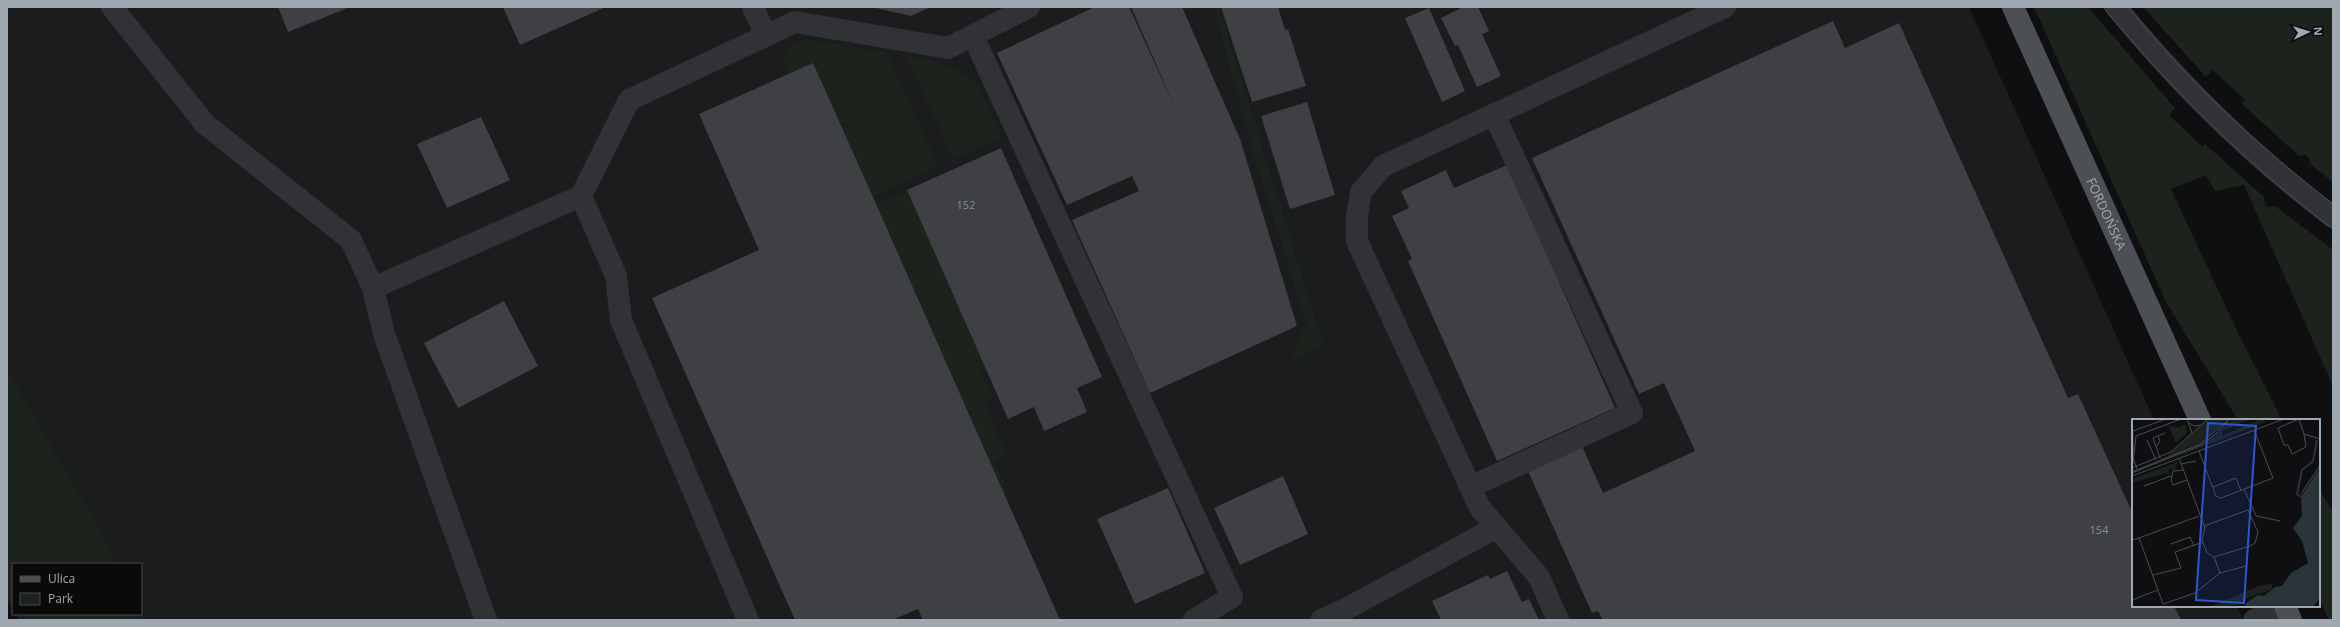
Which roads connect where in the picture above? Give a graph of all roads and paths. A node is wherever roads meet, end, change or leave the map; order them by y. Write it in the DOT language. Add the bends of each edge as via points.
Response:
graph roads {
  1 [pos="112,7"];
  2 [pos="753,7"];
  3 [pos="1029,7"];
  4 [pos="1725,7"];
  5 [pos="2013,7"];
  6 [pos="2116,7"];
  7 [pos="766,36"];
  8 [pos="974,36"];
  9 [pos="1494,114"];
  10 [pos="582,196"];
  11 [pos="2333,217"];
  12 [pos="373,288"];
  13 [pos="2200,419"];
  14 [pos="1470,487"];
  15 [pos="1496,527"];
  16 [pos="2282,607"];
  17 [pos="2284,607"];
  18 [pos="486,620"];
  19 [pos="748,620"];
  20 [pos="1194,620"];
  21 [pos="1321,620"];
  22 [pos="1558,620"];
  23 [pos="2254,620"];
  24 [pos="2291,620"];
  1 -- 12 [label="lane" via="205,124 351,240"];
  2 -- 7 [label="lane"];
  3 -- 8 [label="lane"];
  4 -- 9 [label="lane"];
  5 -- 13 [label="main road, FORDOŃSKA"];
  6 -- 11 [label="lane" via="2175,75 2218,119"];
  7 -- 8 [label="lane" via="795,22 948,48"];
  7 -- 10 [label="lane" via="629,100"];
  8 -- 20 [label="lane" via="1232,596"];
  9 -- 14 [label="lane" via="1383,166 1361,192 1357,216 1357,241"];
  9 -- 14 [label="lane" via="1632,413"];
  10 -- 12 [label="lane"];
  10 -- 19 [label="lane" via="616,276 621,320"];
  12 -- 18 [label="lane" via="384,334"];
  14 -- 15 [label="lane" via="1480,508"];
  15 -- 21 [label="lane" via="1346,609"];
  15 -- 22 [label="lane" via="1539,577"];
  16 -- 23 [label="lane"];
  17 -- 24 [label="main road"];
}
